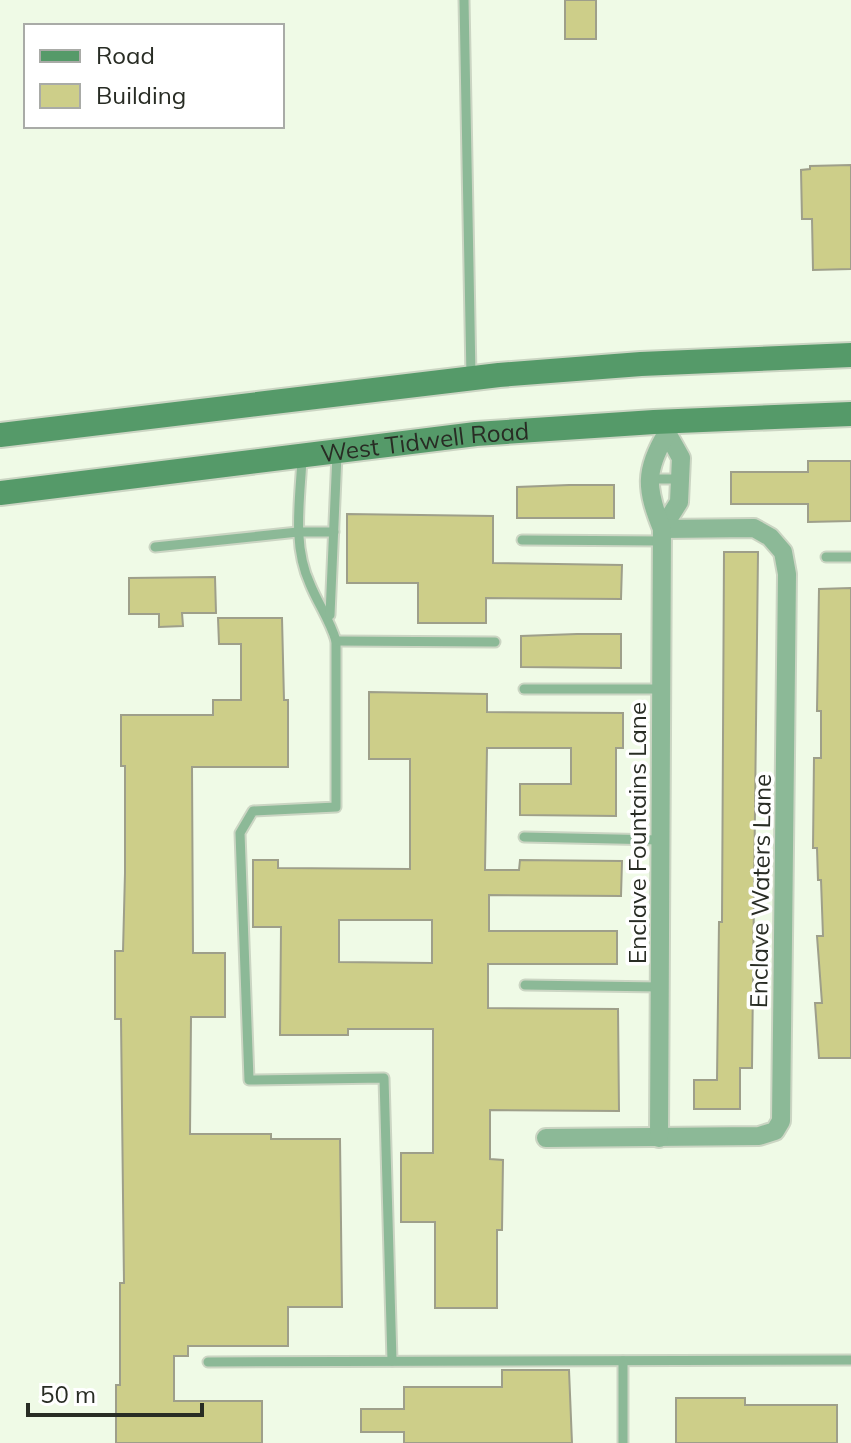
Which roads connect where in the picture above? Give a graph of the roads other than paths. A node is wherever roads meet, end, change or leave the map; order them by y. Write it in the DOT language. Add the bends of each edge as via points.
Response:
graph roads {
  1 [pos="464,0"];
  2 [pos="851,355"];
  3 [pos="471,378"];
  4 [pos="851,414"];
  5 [pos="666,427"];
  6 [pos="0,435"];
  7 [pos="337,451"];
  8 [pos="302,456"];
  9 [pos="650,479"];
  10 [pos="679,479"];
  11 [pos="0,493"];
  12 [pos="298,532"];
  13 [pos="334,532"];
  14 [pos="662,535"];
  15 [pos="522,540"];
  16 [pos="155,547"];
  17 [pos="826,557"];
  18 [pos="851,557"];
  19 [pos="329,618"];
  20 [pos="336,641"];
  21 [pos="495,642"];
  22 [pos="524,689"];
  23 [pos="662,689"];
  24 [pos="524,837"];
  25 [pos="661,840"];
  26 [pos="525,985"];
  27 [pos="660,987"];
  28 [pos="546,1138"];
  29 [pos="659,1138"];
  30 [pos="851,1360"];
  31 [pos="392,1361"];
  32 [pos="623,1361"];
  33 [pos="208,1362"];
  34 [pos="623,1443"];
  1 -- 3 [label="lane"];
  2 -- 3 [label="main road"];
  3 -- 6 [label="main road"];
  4 -- 5 [label="main road, West Tidwell Road"];
  5 -- 7 [label="main road, West Tidwell Road" via="476,434"];
  5 -- 9 [label="street, Enclave Fountains Lane" via="651,459"];
  5 -- 10 [label="street, Enclave Fountains Lane" via="681,458"];
  7 -- 8 [label="main road, West Tidwell Road"];
  7 -- 13 [label="lane"];
  8 -- 11 [label="main road, West Tidwell Road"];
  8 -- 12 [label="lane"];
  9 -- 10 [label="lane"];
  9 -- 14 [label="street, Enclave Fountains Lane"];
  10 -- 14 [label="street, Enclave Fountains Lane" via="679,502"];
  12 -- 13 [label="lane"];
  12 -- 16 [label="lane"];
  12 -- 19 [label="lane" via="310,584"];
  13 -- 19 [label="lane"];
  14 -- 15 [label="lane"];
  14 -- 23 [label="street, Enclave Fountains Lane"];
  14 -- 29 [label="street, Enclave Waters Lane" via="754,528 783,552 787,574 781,1121 775,1131 759,1136"];
  17 -- 18 [label="lane"];
  19 -- 20 [label="lane"];
  20 -- 21 [label="lane"];
  20 -- 31 [label="lane" via="336,807 253,811 240,833 249,1080 384,1078"];
  22 -- 23 [label="lane"];
  23 -- 25 [label="street, Enclave Fountains Lane"];
  24 -- 25 [label="lane"];
  25 -- 27 [label="street, Enclave Fountains Lane"];
  26 -- 27 [label="lane"];
  27 -- 29 [label="street, Enclave Fountains Lane"];
  28 -- 29 [label="street, Enclave Waters Lane"];
  30 -- 32 [label="lane"];
  31 -- 32 [label="lane"];
  31 -- 33 [label="lane"];
  32 -- 34 [label="lane"];
}
